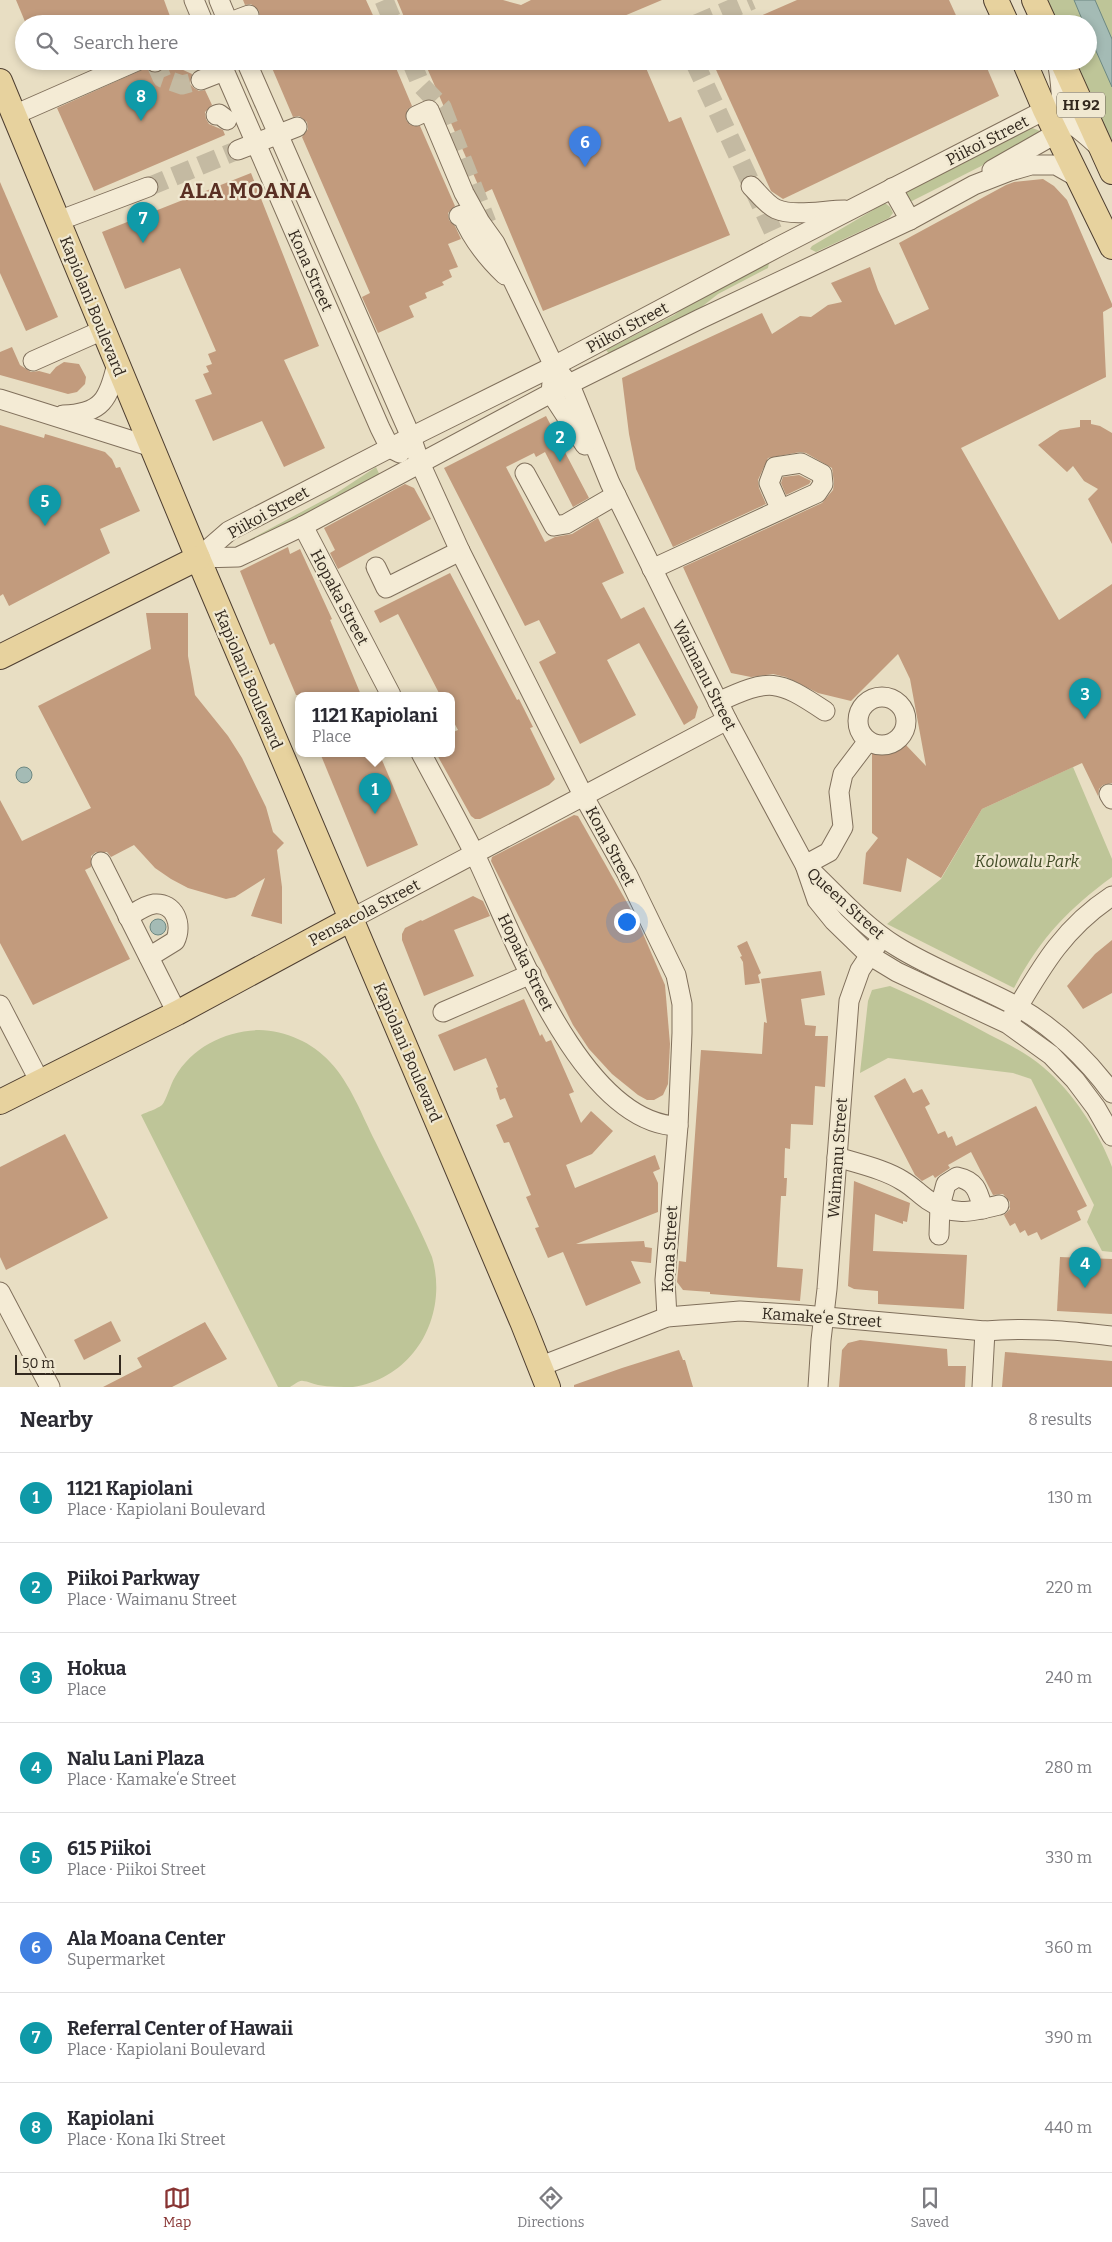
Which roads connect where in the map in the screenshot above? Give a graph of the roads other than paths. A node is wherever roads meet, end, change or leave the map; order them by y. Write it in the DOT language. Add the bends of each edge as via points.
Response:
graph roads {
  1 [pos="194,0"];
  2 [pos="219,0"];
  3 [pos="996,0"];
  4 [pos="1034,0"];
  5 [pos="200,15"];
  6 [pos="225,15"];
  7 [pos="1003,15"];
  8 [pos="1041,15"];
  9 [pos="129,70"];
  10 [pos="216,70"];
  11 [pos="222,70"];
  12 [pos="250,70"];
  13 [pos="1029,70"];
  14 [pos="1059,70"];
  15 [pos="1066,70"];
  16 [pos="201,80"];
  17 [pos="0,81"];
  18 [pos="14,115"];
  19 [pos="416,116"];
  20 [pos="1055,120"];
  21 [pos="297,127"];
  22 [pos="277,134"];
  23 [pos="256,143"];
  24 [pos="1100,148"];
  25 [pos="238,150"];
  26 [pos="1112,172"];
  27 [pos="1079,178"];
  28 [pos="974,185"];
  29 [pos="750,186"];
  30 [pos="148,187"];
  31 [pos="892,188"];
  32 [pos="849,210"];
  33 [pos="459,216"];
  34 [pos="910,220"];
  35 [pos="58,221"];
  36 [pos="780,246"];
  37 [pos="1112,247"];
  38 [pos="802,271"];
  39 [pos="513,283"];
  40 [pos="103,330"];
  41 [pos="32,361"];
  42 [pos="117,363"];
  43 [pos="554,366"];
  44 [pos="570,385"];
  45 [pos="551,393"];
  46 [pos="0,399"];
  47 [pos="56,416"];
  48 [pos="411,437"];
  49 [pos="152,447"];
  50 [pos="390,448"];
  51 [pos="420,463"];
  52 [pos="525,473"];
  53 [pos="613,489"];
  54 [pos="780,508"];
  55 [pos="303,526"];
  56 [pos="460,551"];
  57 [pos="198,558"];
  58 [pos="376,567"];
  59 [pos="652,569"];
  60 [pos="0,657"];
  61 [pos="389,692"];
  62 [pos="718,702"];
  63 [pos="825,711"];
  64 [pos="726,720"];
  65 [pos="868,741"];
  66 [pos="423,757"];
  67 [pos="583,794"];
  68 [pos="474,853"];
  69 [pos="101,862"];
  70 [pos="805,864"];
  71 [pos="1112,896"];
  72 [pos="128,917"];
  73 [pos="351,919"];
  74 [pos="882,937"];
  75 [pos="869,954"];
  76 [pos="149,957"];
  77 [pos="531,974"];
  78 [pos="0,1005"];
  79 [pos="1018,1008"];
  80 [pos="177,1012"];
  81 [pos="443,1012"];
  82 [pos="1008,1024"];
  83 [pos="40,1082"];
  84 [pos="1112,1093"];
  85 [pos="0,1102"];
  86 [pos="678,1126"];
  87 [pos="1112,1136"];
  88 [pos="837,1157"];
  89 [pos="940,1206"];
  90 [pos="939,1235"];
  91 [pos="0,1292"];
  92 [pos="667,1317"];
  93 [pos="825,1317"];
  94 [pos="984,1331"];
  95 [pos="1112,1336"];
  96 [pos="544,1376"];
  97 [pos="50,1387"];
  98 [pos="818,1387"];
  99 [pos="982,1387"];
  1 -- 5 [label="street"];
  2 -- 6 [label="street"];
  3 -- 7 [label="main road"];
  4 -- 8 [label="main road"];
  9 -- 18 [label="street"];
  10 -- 16 [label="street"];
  11 -- 23 [label="street, Kona Street" via="227,119"];
  12 -- 22 [label="street, Kona Street"];
  13 -- 20 [label="main road, HI 92"];
  14 -- 20 [label="street" via="1062,93"];
  15 -- 24 [label="main road, HI 92"];
  17 -- 18 [label="main road, Kapiolani Boulevard"];
  18 -- 35 [label="main road, Kapiolani Boulevard"];
  19 -- 39 [label="street, Waimanu Street" via="429,110 464,193 495,242"];
  20 -- 24 [label="street" via="1078,126"];
  20 -- 27 [label="main road, HI 92"];
  20 -- 28 [label="street, Piikoi Street"];
  20 -- 31 [label="street, Piikoi Street"];
  21 -- 22 [label="street"];
  22 -- 23 [label="street"];
  22 -- 48 [label="street, Kona Street"];
  23 -- 25 [label="street"];
  23 -- 50 [label="street, Kona Street"];
  24 -- 26 [label="main road, HI 92"];
  27 -- 28 [label="street, Piikoi Street" via="1056,165 1031,166 1010,170"];
  27 -- 37 [label="main road, HI 92"];
  28 -- 34 [label="street, Piikoi Street"];
  29 -- 32 [label="street" via="774,209 794,214"];
  30 -- 35 [label="street"];
  31 -- 32 [label="street, Piikoi Street"];
  31 -- 34 [label="street"];
  32 -- 36 [label="street, Piikoi Street"];
  33 -- 39 [label="street" via="462,215 484,255"];
  34 -- 38 [label="street, Piikoi Street"];
  35 -- 40 [label="main road, Kapiolani Boulevard"];
  36 -- 38 [label="street"];
  36 -- 43 [label="street, Piikoi Street"];
  38 -- 44 [label="street, Piikoi Street"];
  39 -- 43 [label="street, Waimanu Street"];
  40 -- 41 [label="street"];
  40 -- 42 [label="main road, Kapiolani Boulevard"];
  42 -- 47 [label="street" via="112,387 98,407 88,413"];
  42 -- 49 [label="main road, Kapiolani Boulevard"];
  43 -- 44 [label="street, Waimanu Street"];
  43 -- 45 [label="street"];
  43 -- 48 [label="street, Piikoi Street"];
  44 -- 45 [label="street, Piikoi Street"];
  44 -- 53 [label="street, Waimanu Street"];
  45 -- 51 [label="street, Piikoi Street"];
  45 -- 53 [label="street, Waimanu Street"];
  46 -- 47 [label="street"];
  47 -- 49 [label="street"];
  48 -- 50 [label="street, Piikoi Street"];
  48 -- 51 [label="street, Kona Street"];
  49 -- 57 [label="main road, Kapiolani Boulevard"];
  50 -- 51 [label="street"];
  50 -- 57 [label="street, Piikoi Street" via="229,531"];
  51 -- 55 [label="street, Piikoi Street"];
  51 -- 56 [label="street, Kona Street"];
  52 -- 53 [label="street" via="554,526 566,524"];
  53 -- 59 [label="street, Waimanu Street"];
  54 -- 59 [label="street"];
  55 -- 57 [label="street, Piikoi Street" via="238,557"];
  55 -- 61 [label="street, Hopaka Street"];
  56 -- 58 [label="street" via="386,588"];
  56 -- 67 [label="street, Kona Street"];
  57 -- 60 [label="main road, Piikoi Street"];
  57 -- 73 [label="main road, Kapiolani Boulevard"];
  59 -- 62 [label="street, Waimanu Street"];
  62 -- 63 [label="street" via="751,687 772,684 798,693"];
  62 -- 64 [label="street, Waimanu Street"];
  64 -- 67 [label="street, Pensacola Street"];
  64 -- 70 [label="street, Waimanu Street"];
  65 -- 70 [label="street" via="843,774 839,792 844,827 829,852"];
  66 -- 68 [label="street, Hopaka Street"];
  67 -- 68 [label="street, Pensacola Street"];
  67 -- 86 [label="street, Kona Street" via="627,874 676,975 682,1004"];
  68 -- 73 [label="street, Pensacola Street"];
  68 -- 77 [label="street, Hopaka Street"];
  69 -- 72 [label="street"];
  70 -- 74 [label="street, Queen Street"];
  70 -- 75 [label="street, Queen Street" via="817,900"];
  71 -- 79 [label="street" via="1093,909 1062,939"];
  72 -- 76 [label="street"];
  72 -- 76 [label="street" via="154,904 169,908 178,919 180,927 175,941"];
  73 -- 80 [label="main road, Pensacola Street"];
  73 -- 96 [label="main road, Kapiolani Boulevard"];
  74 -- 75 [label="street, Waimanu Street"];
  74 -- 79 [label="street, Queen Street" via="912,956"];
  75 -- 82 [label="street, Queen Street" via="897,972"];
  75 -- 88 [label="street, Waimanu Street" via="849,1001"];
  76 -- 80 [label="street"];
  77 -- 81 [label="street"];
  77 -- 86 [label="street, Hopaka Street" via="575,1055 600,1085 633,1112"];
  78 -- 83 [label="street"];
  79 -- 82 [label="street"];
  79 -- 84 [label="street, Queen Street" via="1064,1039"];
  80 -- 83 [label="main road, Pensacola Street"];
  82 -- 87 [label="street, Queen Street" via="1051,1055 1076,1080"];
  83 -- 85 [label="main road, Pensacola Street"];
  86 -- 92 [label="street, Kona Street" via="665,1280"];
  88 -- 89 [label="street" via="889,1174"];
  88 -- 93 [label="street, Waimanu Street"];
  89 -- 89 [label="street" via="966,1213 991,1207 968,1180 956,1177 946,1184"];
  89 -- 90 [label="street"];
  91 -- 97 [label="street"];
  92 -- 93 [label="street, Kamakeʻe Street" via="740,1311"];
  92 -- 96 [label="street, Kamakeʻe Street"];
  93 -- 94 [label="street, Kamakeʻe Street"];
  93 -- 98 [label="street, Waimanu Street"];
  94 -- 95 [label="street, Kamakeʻe Street" via="1040,1329"];
  94 -- 99 [label="street"];
}
